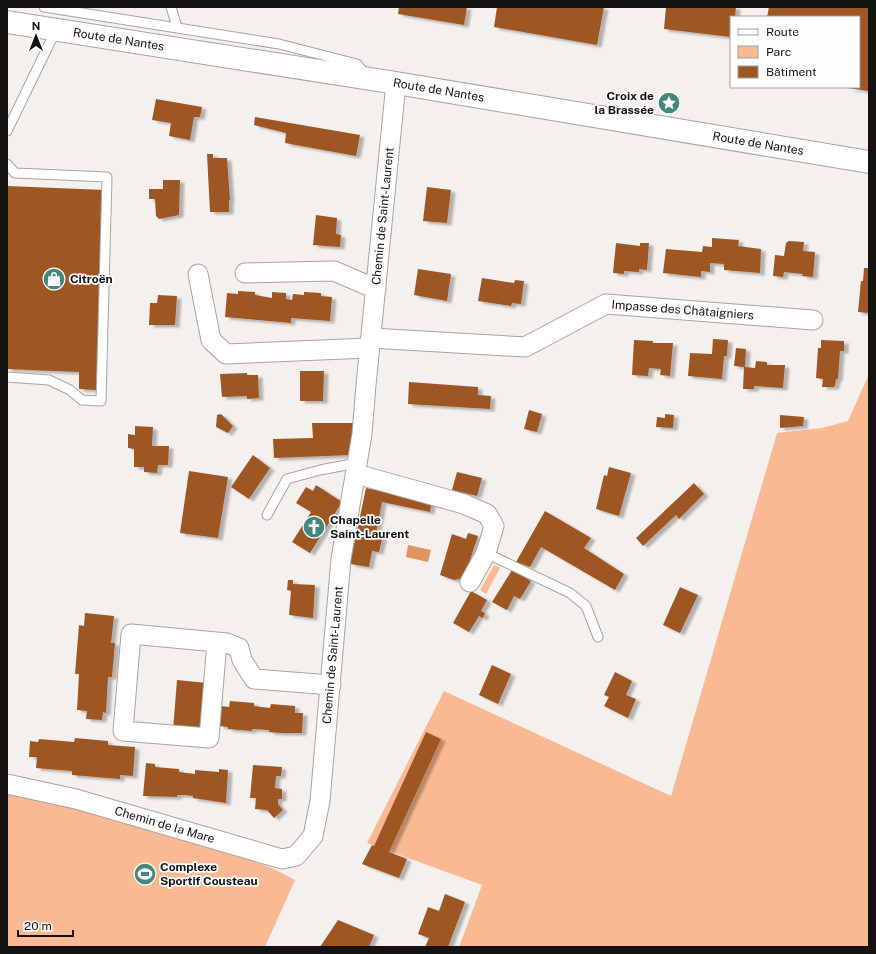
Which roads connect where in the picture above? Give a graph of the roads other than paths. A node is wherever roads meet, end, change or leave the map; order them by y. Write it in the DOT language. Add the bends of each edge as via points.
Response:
graph roads {
  1 [pos="44,7"];
  2 [pos="171,7"];
  3 [pos="7,22"];
  4 [pos="177,28"];
  5 [pos="56,30"];
  6 [pos="370,79"];
  7 [pos="396,83"];
  8 [pos="7,131"];
  9 [pos="869,162"];
  10 [pos="7,164"];
  11 [pos="245,273"];
  12 [pos="198,274"];
  13 [pos="376,289"];
  14 [pos="813,320"];
  15 [pos="370,343"];
  16 [pos="7,377"];
  17 [pos="357,469"];
  18 [pos="267,515"];
  19 [pos="486,553"];
  20 [pos="470,582"];
  21 [pos="598,637"];
  22 [pos="217,642"];
  23 [pos="331,685"];
  24 [pos="7,784"];
  25 [pos="312,836"];
  1 -- 4 [label="lane"];
  2 -- 4 [label="lane"];
  3 -- 5 [label="main road, Route de Nantes"];
  4 -- 6 [label="lane" via="279,44 357,64"];
  5 -- 6 [label="main road, Route de Nantes"];
  5 -- 8 [label="lane"];
  6 -- 7 [label="main road, Route de Nantes"];
  7 -- 9 [label="main road, Route de Nantes"];
  7 -- 13 [label="street, Chemin de Saint-Laurent"];
  10 -- 16 [label="lane" via="15,173 107,177 102,401 82,400 70,390 48,380"];
  11 -- 13 [label="street" via="334,271"];
  12 -- 15 [label="street" via="210,340 226,354"];
  13 -- 15 [label="street, Chemin de Saint-Laurent"];
  14 -- 15 [label="street, Impasse des Châtaigniers" via="606,304 525,347"];
  15 -- 17 [label="street, Chemin de Saint-Laurent"];
  17 -- 18 [label="lane" via="320,470 287,479"];
  17 -- 19 [label="street" via="487,514 494,526"];
  17 -- 23 [label="street, Chemin de Saint-Laurent" via="341,560"];
  19 -- 20 [label="street"];
  19 -- 21 [label="lane" via="570,593 586,606"];
  22 -- 22 [label="street" via="131,634 123,731 209,738"];
  22 -- 23 [label="street" via="239,648 242,660 254,679"];
  23 -- 25 [label="street, Chemin de Saint-Laurent" via="320,801"];
  24 -- 25 [label="street, Chemin de la Mare" via="76,799 282,859 296,856"];
}
